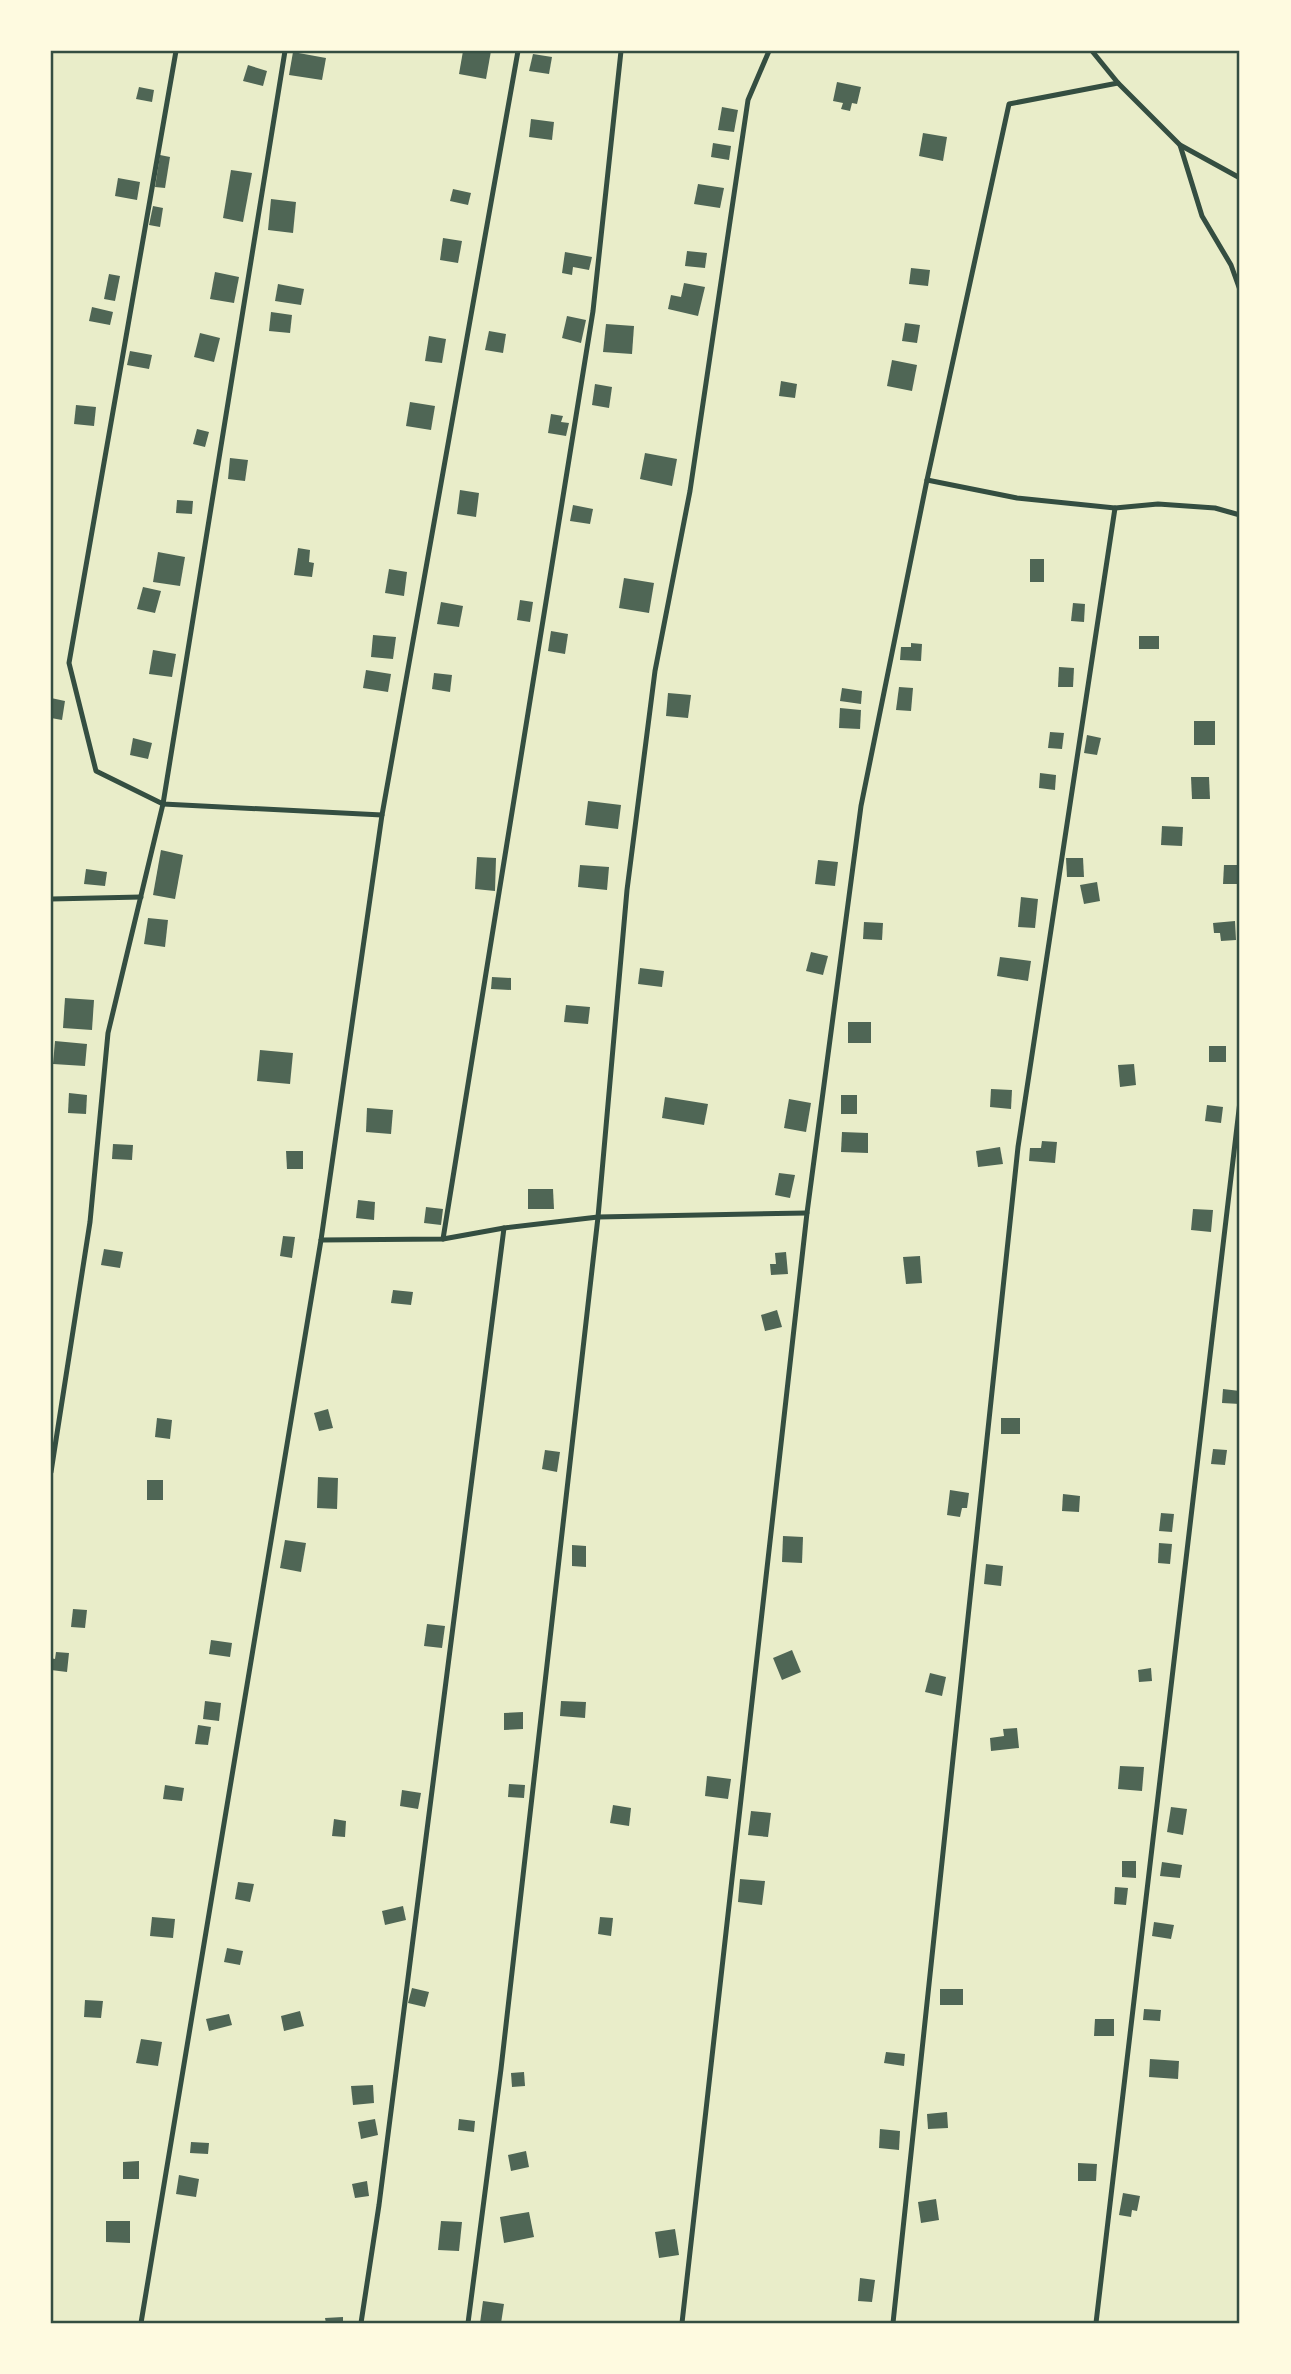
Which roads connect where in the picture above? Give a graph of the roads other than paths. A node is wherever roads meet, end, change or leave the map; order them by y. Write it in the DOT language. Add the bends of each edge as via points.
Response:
graph roads {
  1 [pos="176,51"];
  2 [pos="285,51"];
  3 [pos="518,51"];
  4 [pos="621,51"];
  5 [pos="769,51"];
  6 [pos="1092,51"];
  7 [pos="1118,83"];
  8 [pos="1180,145"];
  9 [pos="1240,178"];
  10 [pos="1240,290"];
  11 [pos="927,480"];
  12 [pos="1115,508"];
  13 [pos="1240,515"];
  14 [pos="163,804"];
  15 [pos="382,815"];
  16 [pos="141,897"];
  17 [pos="51,899"];
  18 [pos="1240,1101"];
  19 [pos="807,1213"];
  20 [pos="598,1216"];
  21 [pos="504,1228"];
  22 [pos="443,1239"];
  23 [pos="321,1240"];
  24 [pos="51,1472"];
  25 [pos="141,2323"];
  26 [pos="361,2323"];
  27 [pos="468,2323"];
  28 [pos="682,2323"];
  29 [pos="893,2323"];
  30 [pos="1096,2323"];
  1 -- 14 [label="lane" via="69,663 96,771"];
  2 -- 14 [label="lane"];
  3 -- 15 [label="lane"];
  4 -- 22 [label="lane" via="593,311"];
  5 -- 20 [label="lane" via="748,100 690,491 655,671 627,890"];
  6 -- 7 [label="lane"];
  7 -- 8 [label="lane"];
  7 -- 11 [label="lane" via="1009,104"];
  8 -- 9 [label="lane"];
  8 -- 10 [label="lane" via="1202,216"];
  11 -- 12 [label="lane" via="1017,498"];
  11 -- 19 [label="lane" via="861,806"];
  12 -- 13 [label="lane" via="1158,503"];
  12 -- 29 [label="lane" via="1018,1147"];
  14 -- 15 [label="lane"];
  14 -- 16 [label="lane"];
  15 -- 23 [label="lane"];
  16 -- 17 [label="lane"];
  16 -- 24 [label="lane" via="108,1033 90,1222"];
  18 -- 30 [label="lane"];
  19 -- 20 [label="lane"];
  19 -- 28 [label="lane"];
  20 -- 21 [label="lane"];
  20 -- 27 [label="lane"];
  21 -- 22 [label="lane"];
  21 -- 26 [label="lane"];
  22 -- 23 [label="lane"];
  23 -- 25 [label="lane"];
}
